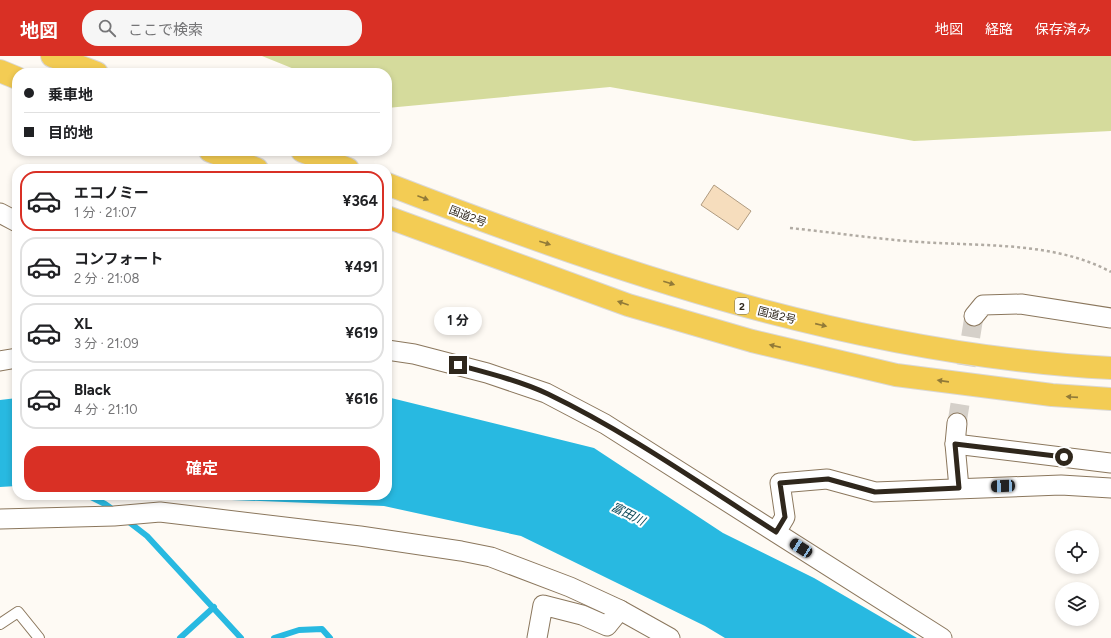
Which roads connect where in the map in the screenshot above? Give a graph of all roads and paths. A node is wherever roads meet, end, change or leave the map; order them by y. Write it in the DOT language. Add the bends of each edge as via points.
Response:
graph roads {
  1 [pos="52,56"];
  2 [pos="84,68"];
  3 [pos="0,71"];
  4 [pos="12,76"];
  5 [pos="223,156"];
  6 [pos="315,156"];
  7 [pos="244,164"];
  8 [pos="335,164"];
  9 [pos="392,186"];
  10 [pos="0,213"];
  11 [pos="12,219"];
  12 [pos="392,219"];
  13 [pos="790,228"];
  14 [pos="1111,272"];
  15 [pos="974,316"];
  16 [pos="1111,318"];
  17 [pos="392,351"];
  18 [pos="12,359"];
  19 [pos="0,361"];
  20 [pos="1111,368"];
  21 [pos="1111,399"];
  22 [pos="957,423"];
  23 [pos="955,444"];
  24 [pos="1111,463"];
  25 [pos="959,488"];
  26 [pos="1111,488"];
  27 [pos="0,519"];
  28 [pos="776,532"];
  29 [pos="620,610"];
  30 [pos="0,624"];
  31 [pos="38,638"];
  32 [pos="537,638"];
  33 [pos="670,638"];
  34 [pos="942,638"];
  1 -- 2 [label="highway"];
  3 -- 4 [label="highway"];
  5 -- 7 [label="highway"];
  6 -- 8 [label="highway"];
  9 -- 20 [label="highway, 国道2号 / 2, one-way" via="498,227 757,310 894,342 1049,365"];
  10 -- 11 [label="street"];
  21 -- 12 [label="highway, one-way" via="1052,396 896,375 752,341 628,305"];
  13 -- 14 [label="path" via="1058,252"];
  15 -- 16 [label="street" via="983,305 1021,304"];
  17 -- 28 [label="street" via="487,373 546,393 605,424"];
  18 -- 19 [label="street"];
  22 -- 23 [label="street"];
  23 -- 24 [label="street"];
  23 -- 25 [label="street"];
  25 -- 26 [label="street" via="1061,485"];
  25 -- 28 [label="street" via="875,492 828,479 780,483 785,517"];
  27 -- 29 [label="street" via="160,512 368,537 491,557 570,587"];
  28 -- 34 [label="street"];
  29 -- 32 [label="street" via="607,626 582,614 543,605"];
  29 -- 33 [label="street"];
  30 -- 31 [label="lane" via="18,612"];
}
